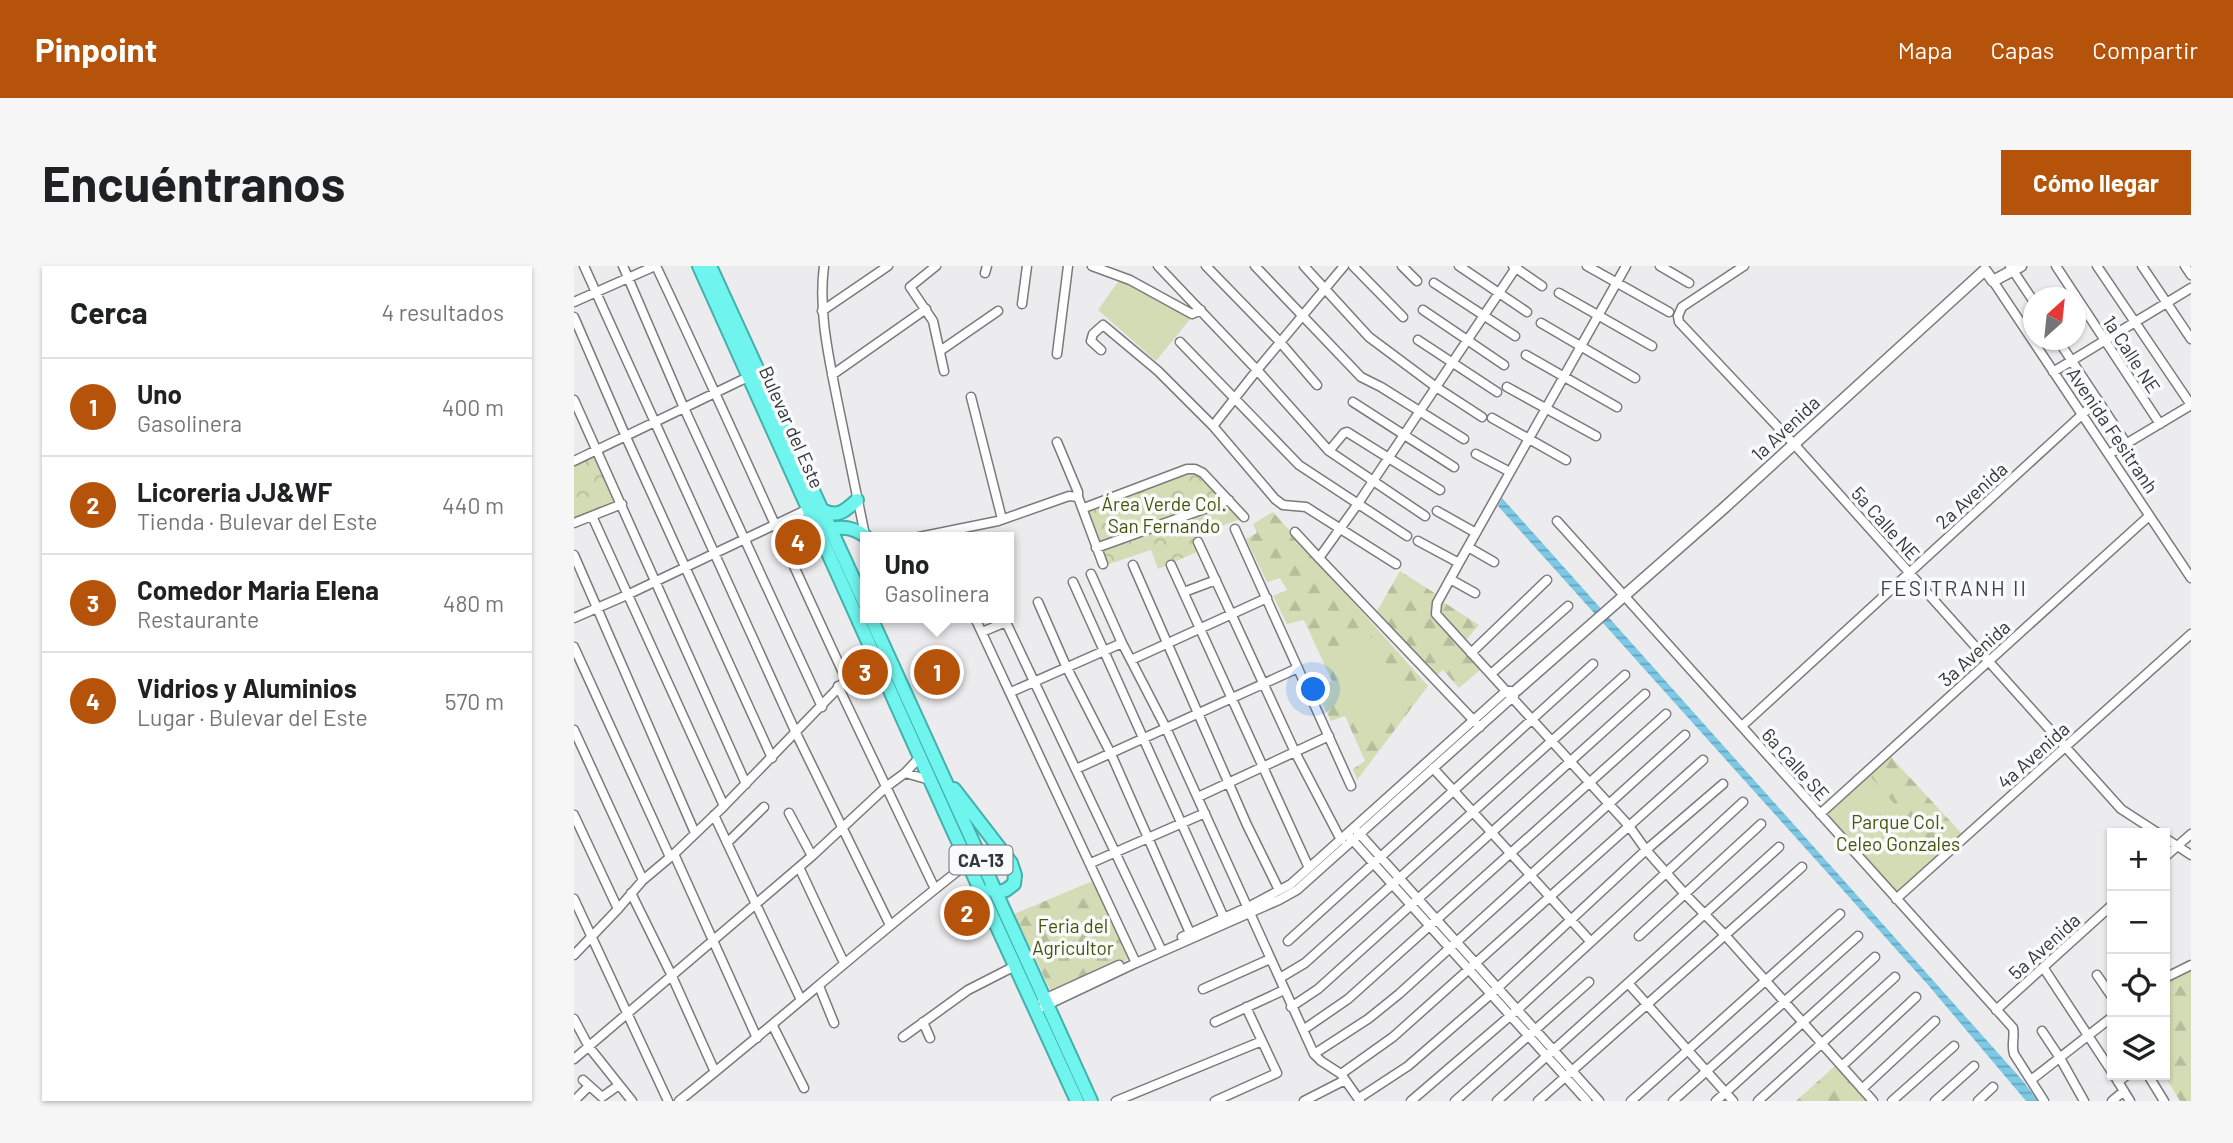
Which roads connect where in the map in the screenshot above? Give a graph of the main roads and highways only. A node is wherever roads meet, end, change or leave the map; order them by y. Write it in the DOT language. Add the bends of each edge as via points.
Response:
graph roads {
  1 [pos="699,266"];
  2 [pos="710,266"];
  3 [pos="857,500"];
  4 [pos="822,510"];
  5 [pos="842,514"];
  6 [pos="860,533"];
  7 [pos="827,534"];
  8 [pos="860,595"];
  9 [pos="860,619"];
  10 [pos="862,623"];
  11 [pos="873,623"];
  12 [pos="939,769"];
  13 [pos="950,824"];
  14 [pos="996,893"];
  15 [pos="1040,1005"];
  16 [pos="1077,1101"];
  17 [pos="1091,1101"];
  1 -- 7 [label="highway, Bulevar del Este / CA-13" via="808,509"];
  2 -- 4 [label="highway, Bulevar del Este / CA-13"];
  3 -- 5 [label="highway"];
  4 -- 5 [label="highway"];
  4 -- 7 [label="highway, Bulevar del Este / CA-13"];
  5 -- 7 [label="highway"];
  6 -- 7 [label="highway" via="841,526"];
  7 -- 8 [label="highway, Bulevar del Este / CA-13"];
  7 -- 9 [label="highway, Bulevar del Este / CA-13"];
  10 -- 13 [label="highway, Bulevar del Este / CA-13"];
  11 -- 12 [label="highway, Bulevar del Este / CA-13"];
  12 -- 14 [label="highway, Bulevar del Este / CA-13"];
  12 -- 14 [label="highway" via="1011,863 1014,884"];
  13 -- 14 [label="highway" via="962,835 984,881"];
  13 -- 15 [label="highway, Bulevar del Este / CA-13" via="1015,966"];
  14 -- 15 [label="highway, Bulevar del Este / CA-13"];
  15 -- 16 [label="highway, Bulevar del Este / CA-13"];
  15 -- 17 [label="highway, Bulevar del Este / CA-13"];
}
